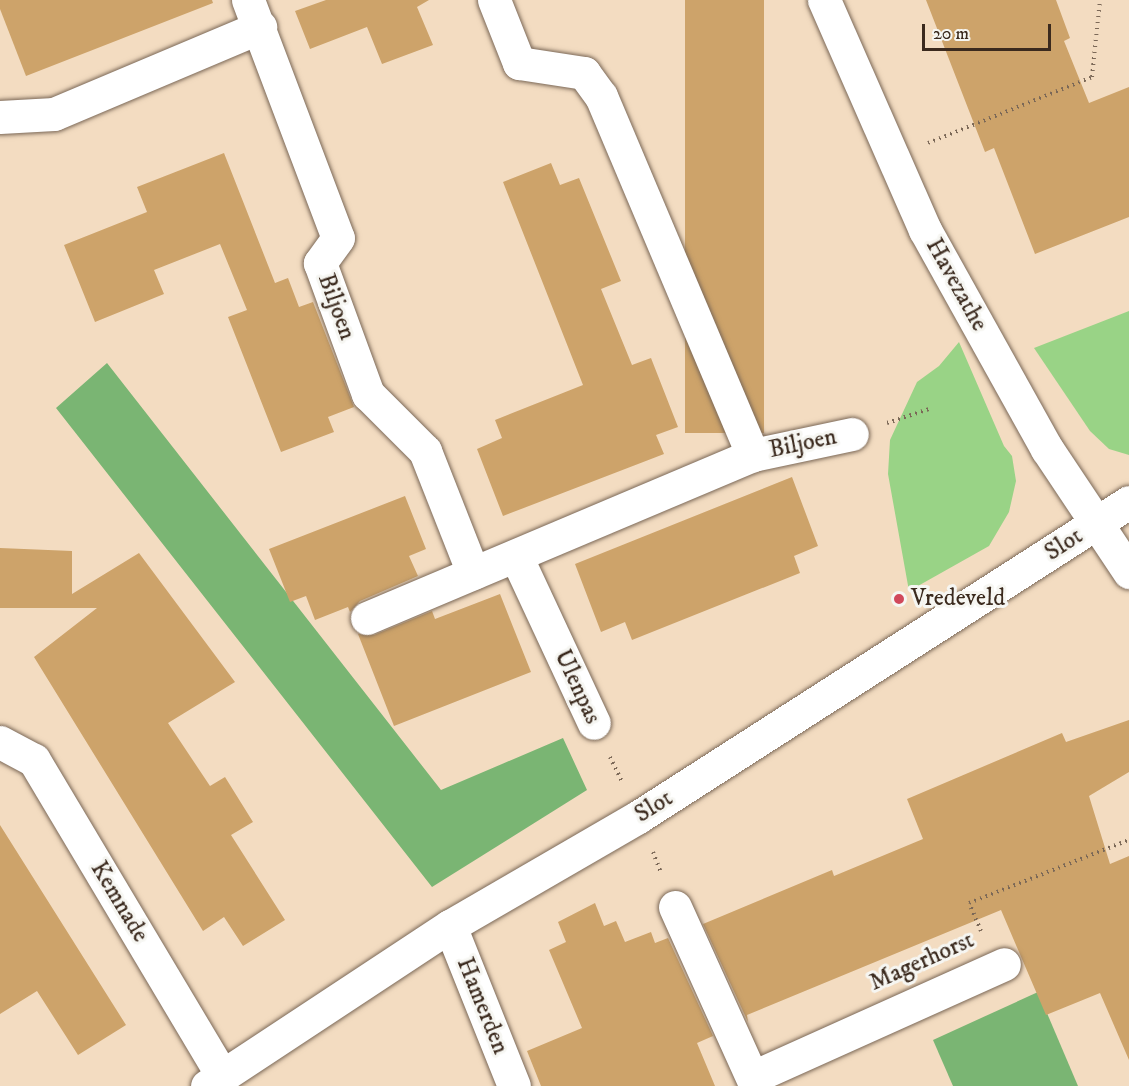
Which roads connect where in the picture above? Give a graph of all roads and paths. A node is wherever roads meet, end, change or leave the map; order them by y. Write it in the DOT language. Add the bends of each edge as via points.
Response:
graph roads {
  1 [pos="494,0"];
  2 [pos="825,0"];
  3 [pos="1100,0"];
  4 [pos="254,14"];
  5 [pos="0,117"];
  6 [pos="925,144"];
  7 [pos="852,434"];
  8 [pos="753,455"];
  9 [pos="1129,502"];
  10 [pos="1099,523"];
  11 [pos="516,556"];
  12 [pos="1129,572"];
  13 [pos="473,573"];
  14 [pos="367,618"];
  15 [pos="594,723"];
  16 [pos="0,742"];
  17 [pos="639,817"];
  18 [pos="1129,840"];
  19 [pos="675,907"];
  20 [pos="450,926"];
  21 [pos="983,937"];
  22 [pos="1004,964"];
  23 [pos="215,1081"];
  24 [pos="754,1082"];
  25 [pos="514,1086"];
  1 -- 8 [label="street, Biljoen" via="519,63 584,73 601,96"];
  2 -- 10 [label="street, Havezathe" via="924,230 1047,449"];
  3 -- 6 [label="path" via="1092,77"];
  4 -- 5 [label="street, Biljoen" via="54,114"];
  4 -- 13 [label="street, Biljoen" via="338,238 320,263 368,394 425,451"];
  7 -- 8 [label="street, Biljoen"];
  8 -- 11 [label="street, Biljoen"];
  9 -- 10 [label="street"];
  10 -- 12 [label="street"];
  10 -- 17 [label="street, Slot"];
  11 -- 13 [label="street, Biljoen"];
  11 -- 15 [label="street, Ulenpas"];
  13 -- 14 [label="street, Biljoen"];
  15 -- 17 [label="path, Ulenpas"];
  16 -- 23 [label="street, Kemnade" via="34,760"];
  17 -- 19 [label="path"];
  17 -- 20 [label="street, Slot"];
  18 -- 21 [label="path, Magerhorst" via="969,903"];
  19 -- 24 [label="street, Magerhorst"];
  20 -- 23 [label="street, Slot"];
  20 -- 25 [label="street, Hamerden"];
  22 -- 24 [label="street, Magerhorst"];
}
